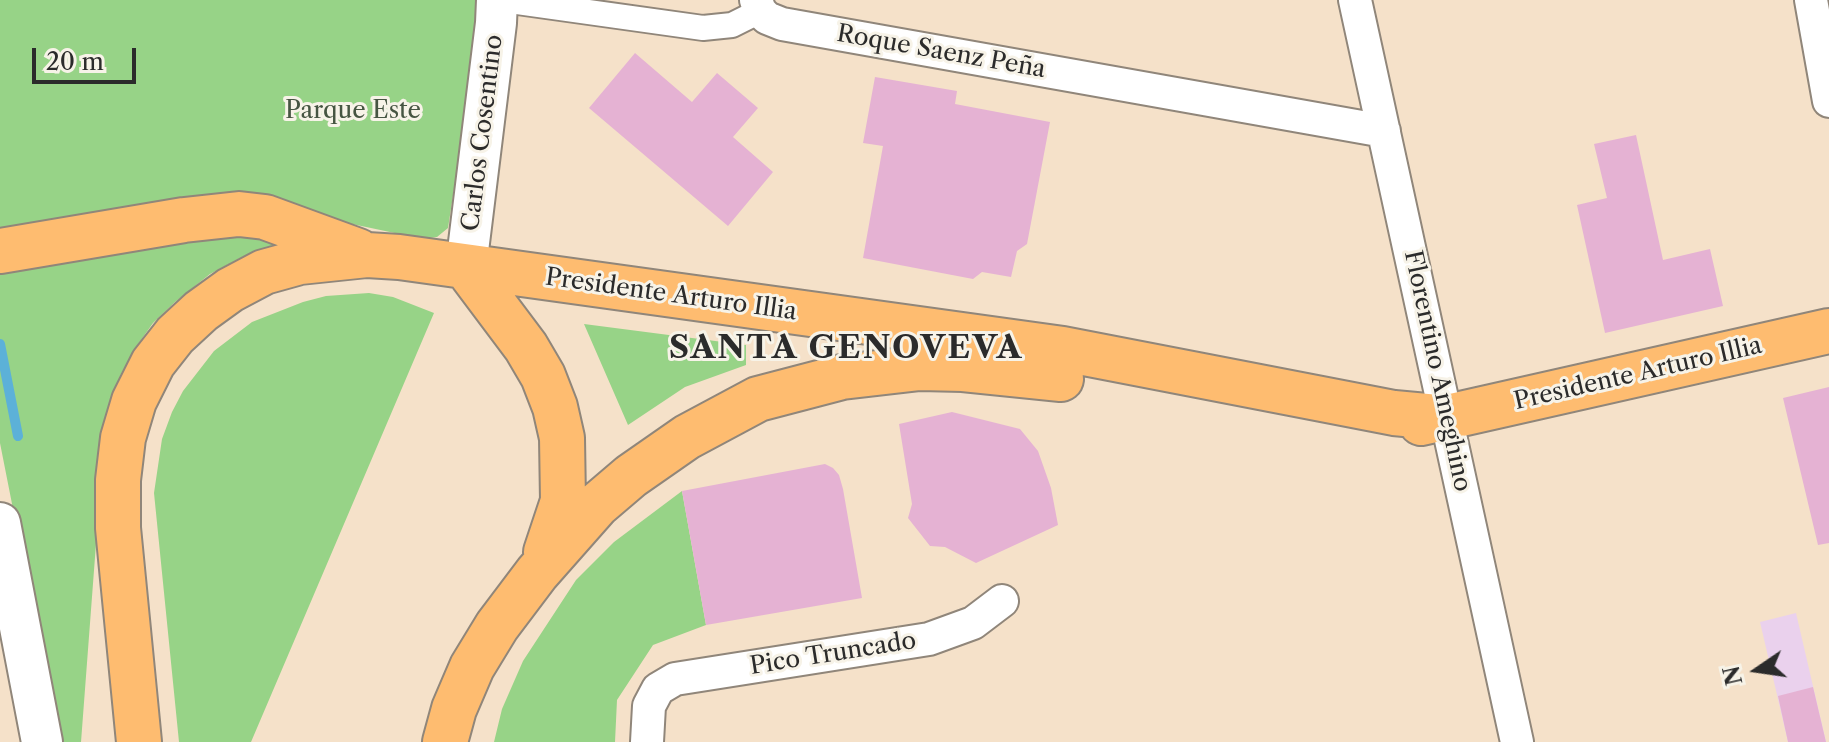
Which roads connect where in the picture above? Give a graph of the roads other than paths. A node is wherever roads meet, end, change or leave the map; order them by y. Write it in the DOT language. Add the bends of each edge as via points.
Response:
graph roads {
  1 [pos="500,0"];
  2 [pos="1355,0"];
  3 [pos="1811,0"];
  4 [pos="758,6"];
  5 [pos="1829,101"];
  6 [pos="1384,131"];
  7 [pos="0,251"];
  8 [pos="367,255"];
  9 [pos="466,267"];
  10 [pos="1829,331"];
  11 [pos="1448,418"];
  12 [pos="0,523"];
  13 [pos="537,573"];
  14 [pos="1002,601"];
  15 [pos="128,642"];
  16 [pos="42,742"];
  17 [pos="107,742"];
  18 [pos="139,742"];
  19 [pos="445,742"];
  20 [pos="647,742"];
  21 [pos="1517,742"];
  1 -- 4 [label="street, Roque Saenz Peña" via="703,28 732,25"];
  1 -- 9 [label="street, Carlos Cosentino"];
  2 -- 6 [label="street, Florentino Ameghino"];
  3 -- 5 [label="street"];
  4 -- 6 [label="street, Roque Saenz Peña" via="767,18 782,24"];
  6 -- 11 [label="street, Florentino Ameghino"];
  7 -- 8 [label="main road" via="239,214 265,217"];
  8 -- 9 [label="main road, Presidente Arturo Illia"];
  8 -- 15 [label="main road" via="300,262 264,272 201,311 153,363 134,401 118,480"];
  9 -- 11 [label="main road, Presidente Arturo Illia" via="1032,344 1394,413"];
  9 -- 13 [label="main road" via="526,347 559,422 563,501"];
  10 -- 11 [label="main road, Presidente Arturo Illia"];
  11 -- 13 [label="main road, Presidente Arturo Illia" via="1356,427 1054,378 963,369 842,377 758,399 687,437 597,505"];
  11 -- 21 [label="street, Florentino Ameghino"];
  12 -- 16 [label="street"];
  13 -- 19 [label="main road" via="472,667"];
  14 -- 20 [label="street, Pico Truncado" via="973,623 943,635 675,679 658,689 649,706"];
  15 -- 17 [label="main road"];
  15 -- 18 [label="main road"];
}
